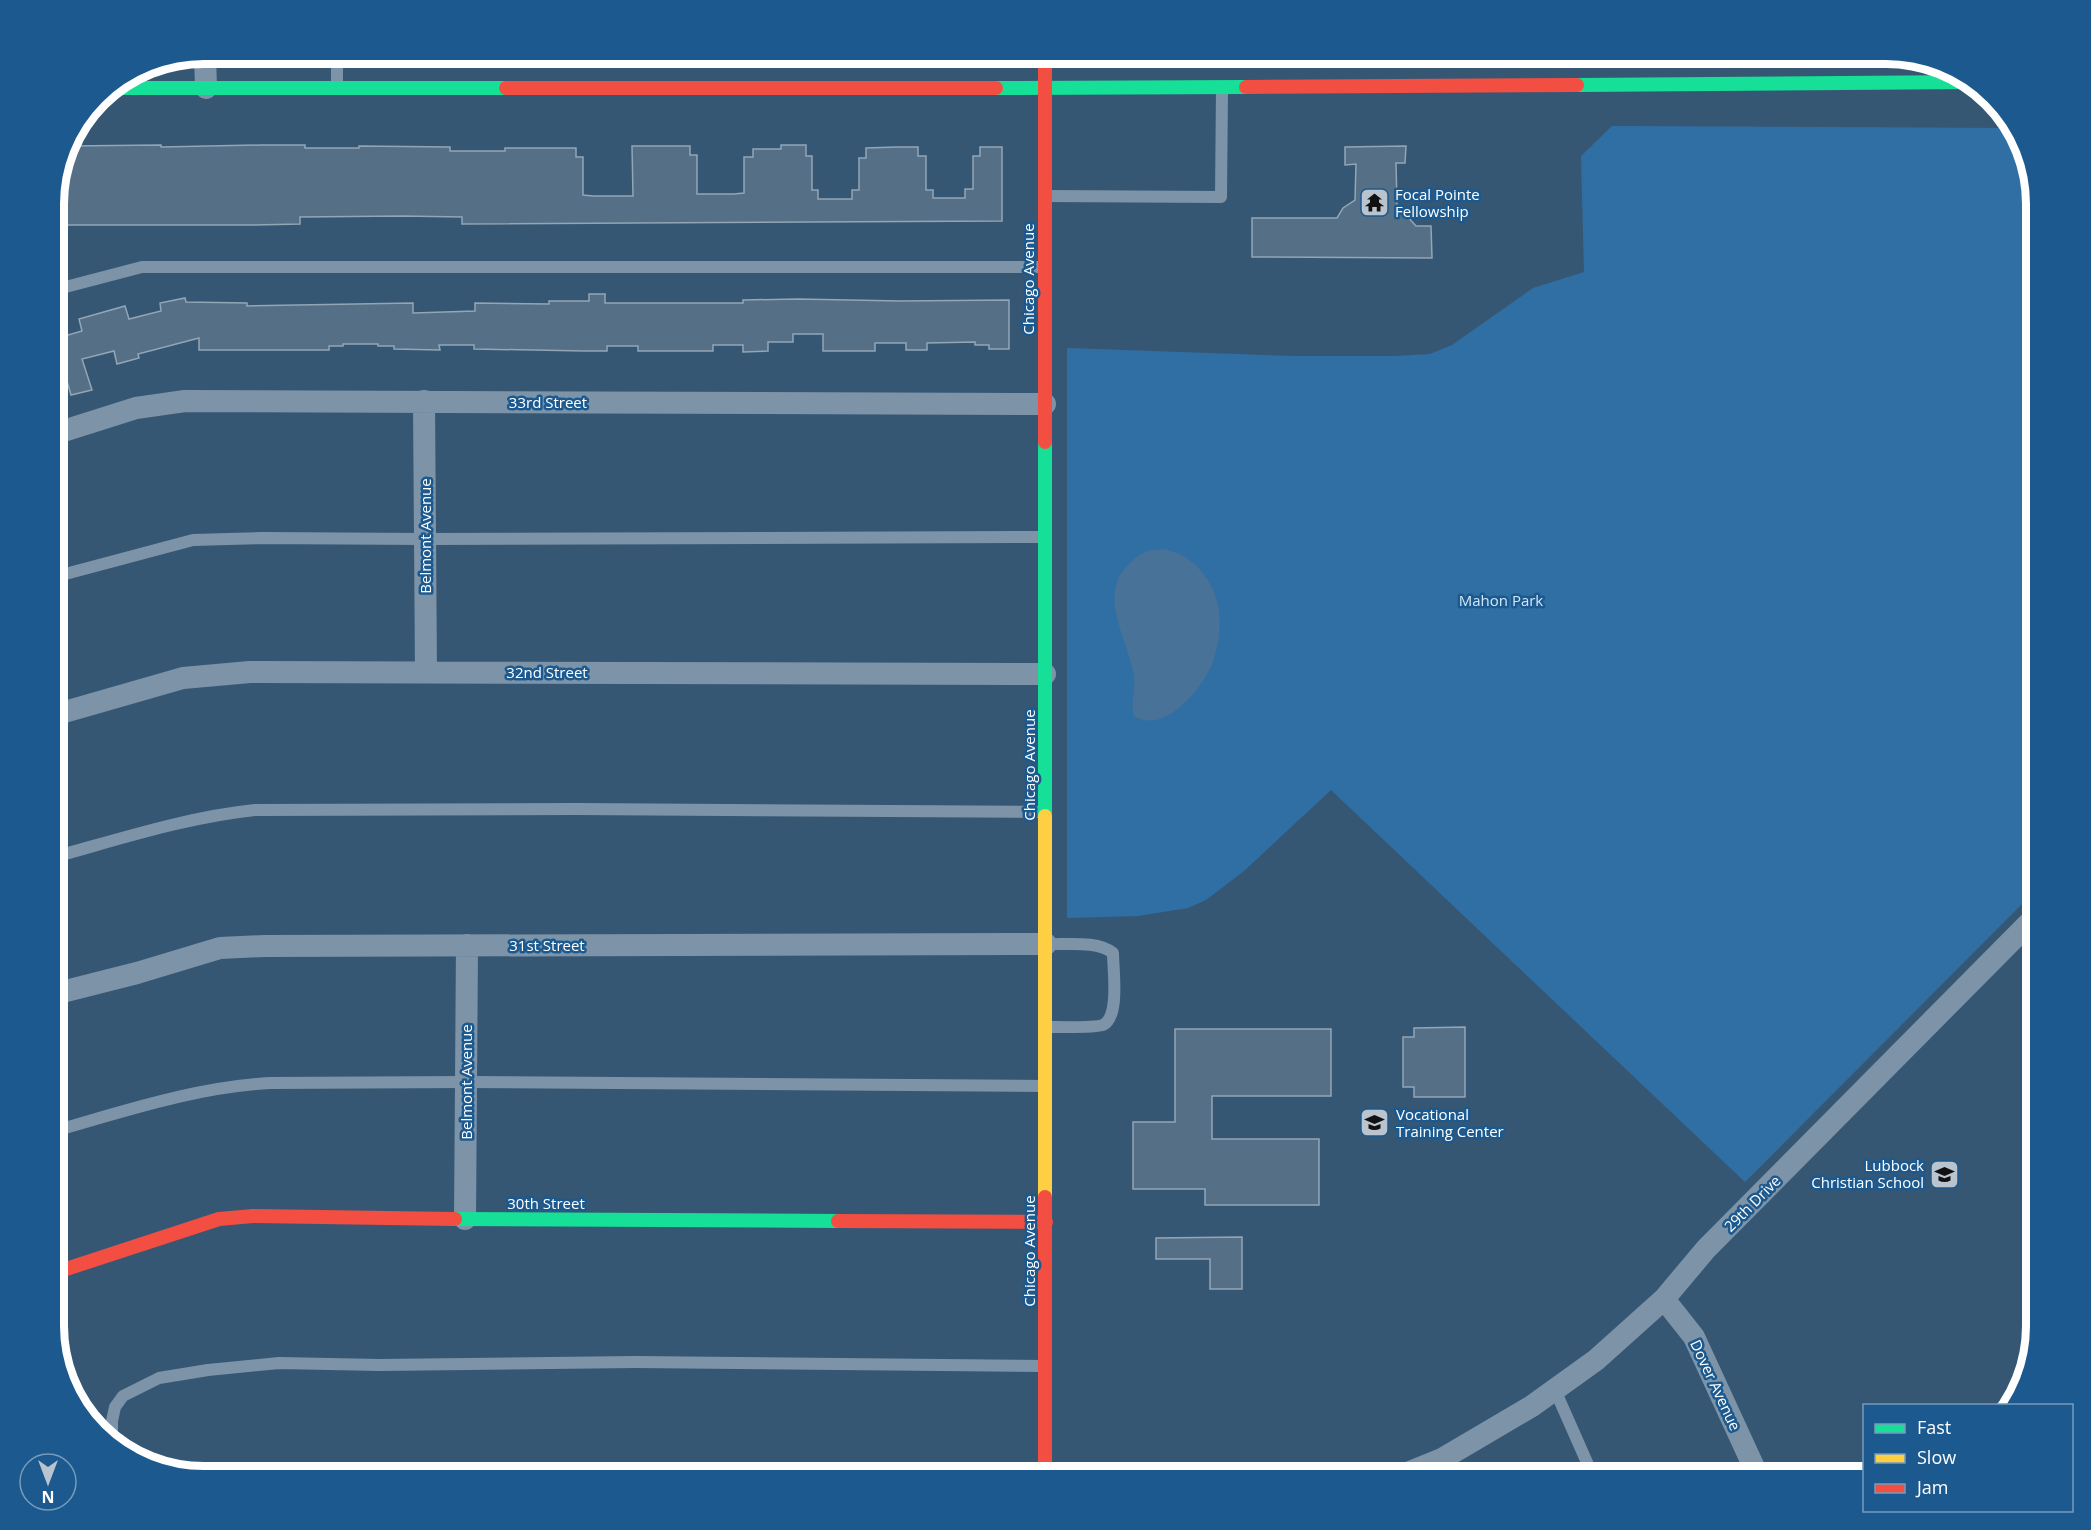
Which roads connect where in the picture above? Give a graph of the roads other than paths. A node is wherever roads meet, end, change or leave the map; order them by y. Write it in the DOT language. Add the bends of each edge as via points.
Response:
graph roads {
  1 [pos="1044,64"];
  2 [pos="205,65"];
  3 [pos="337,65"];
  4 [pos="1954,82"];
  5 [pos="1222,87"];
  6 [pos="127,88"];
  7 [pos="206,88"];
  8 [pos="337,88"];
  9 [pos="1044,88"];
  10 [pos="1045,196"];
  11 [pos="1045,267"];
  12 [pos="65,287"];
  13 [pos="424,401"];
  14 [pos="1045,404"];
  15 [pos="65,431"];
  16 [pos="1045,537"];
  17 [pos="425,539"];
  18 [pos="65,574"];
  19 [pos="426,672"];
  20 [pos="1045,674"];
  21 [pos="65,712"];
  22 [pos="1046,812"];
  23 [pos="65,855"];
  24 [pos="2026,926"];
  25 [pos="1046,944"];
  26 [pos="467,945"];
  27 [pos="65,991"];
  28 [pos="1046,1027"];
  29 [pos="466,1082"];
  30 [pos="1046,1086"];
  31 [pos="65,1128"];
  32 [pos="465,1219"];
  33 [pos="1046,1222"];
  34 [pos="65,1269"];
  35 [pos="1664,1299"];
  36 [pos="1045,1366"];
  37 [pos="1555,1390"];
  38 [pos="112,1430"];
  39 [pos="1045,1466"];
  40 [pos="1446,1466"];
  41 [pos="1589,1466"];
  42 [pos="1753,1466"];
  1 -- 9 [label="street, Chicago Avenue"];
  2 -- 7 [label="street"];
  3 -- 8 [label="lane"];
  4 -- 5 [label="street"];
  5 -- 9 [label="street"];
  5 -- 10 [label="lane" via="1221,197"];
  6 -- 7 [label="street"];
  7 -- 8 [label="street"];
  8 -- 9 [label="street"];
  9 -- 10 [label="street, Chicago Avenue"];
  10 -- 11 [label="street, Chicago Avenue"];
  11 -- 12 [label="lane" via="142,267"];
  11 -- 14 [label="street, Chicago Avenue"];
  13 -- 14 [label="street, 33rd Street"];
  13 -- 15 [label="street, 33rd Street" via="185,401 136,408"];
  13 -- 17 [label="street, Belmont Avenue"];
  14 -- 16 [label="street, Chicago Avenue"];
  16 -- 17 [label="lane"];
  16 -- 20 [label="street, Chicago Avenue"];
  17 -- 18 [label="lane" via="193,540"];
  17 -- 19 [label="street, Belmont Avenue"];
  19 -- 20 [label="street, 32nd Street"];
  19 -- 21 [label="street, 32nd Street" via="249,672 183,678"];
  20 -- 22 [label="street, Chicago Avenue"];
  22 -- 23 [label="lane" via="255,810 227,813"];
  22 -- 25 [label="street, Chicago Avenue"];
  24 -- 35 [label="street, 29th Drive" via="1706,1249"];
  25 -- 26 [label="street, 31st Street"];
  25 -- 28 [label="street, Chicago Avenue"];
  25 -- 28 [label="lane" via="1093,946 1113,953 1114,1006 1112,1017 1103,1025"];
  26 -- 27 [label="street, 31st Street" via="220,948"];
  26 -- 29 [label="street, Belmont Avenue"];
  28 -- 30 [label="street, Chicago Avenue"];
  29 -- 30 [label="lane"];
  29 -- 31 [label="lane" via="245,1085 170,1099"];
  29 -- 32 [label="street, Belmont Avenue"];
  30 -- 33 [label="street, Chicago Avenue"];
  32 -- 33 [label="street, 30th Street"];
  32 -- 34 [label="street, 30th Street" via="219,1219"];
  33 -- 36 [label="street, Chicago Avenue"];
  35 -- 37 [label="street, 29th Drive" via="1596,1360"];
  35 -- 42 [label="street, Dover Avenue" via="1694,1337"];
  36 -- 38 [label="lane" via="279,1364 159,1378 123,1396 115,1407"];
  36 -- 39 [label="street, Chicago Avenue"];
  37 -- 40 [label="street, 29th Drive"];
  37 -- 41 [label="lane"];
}
